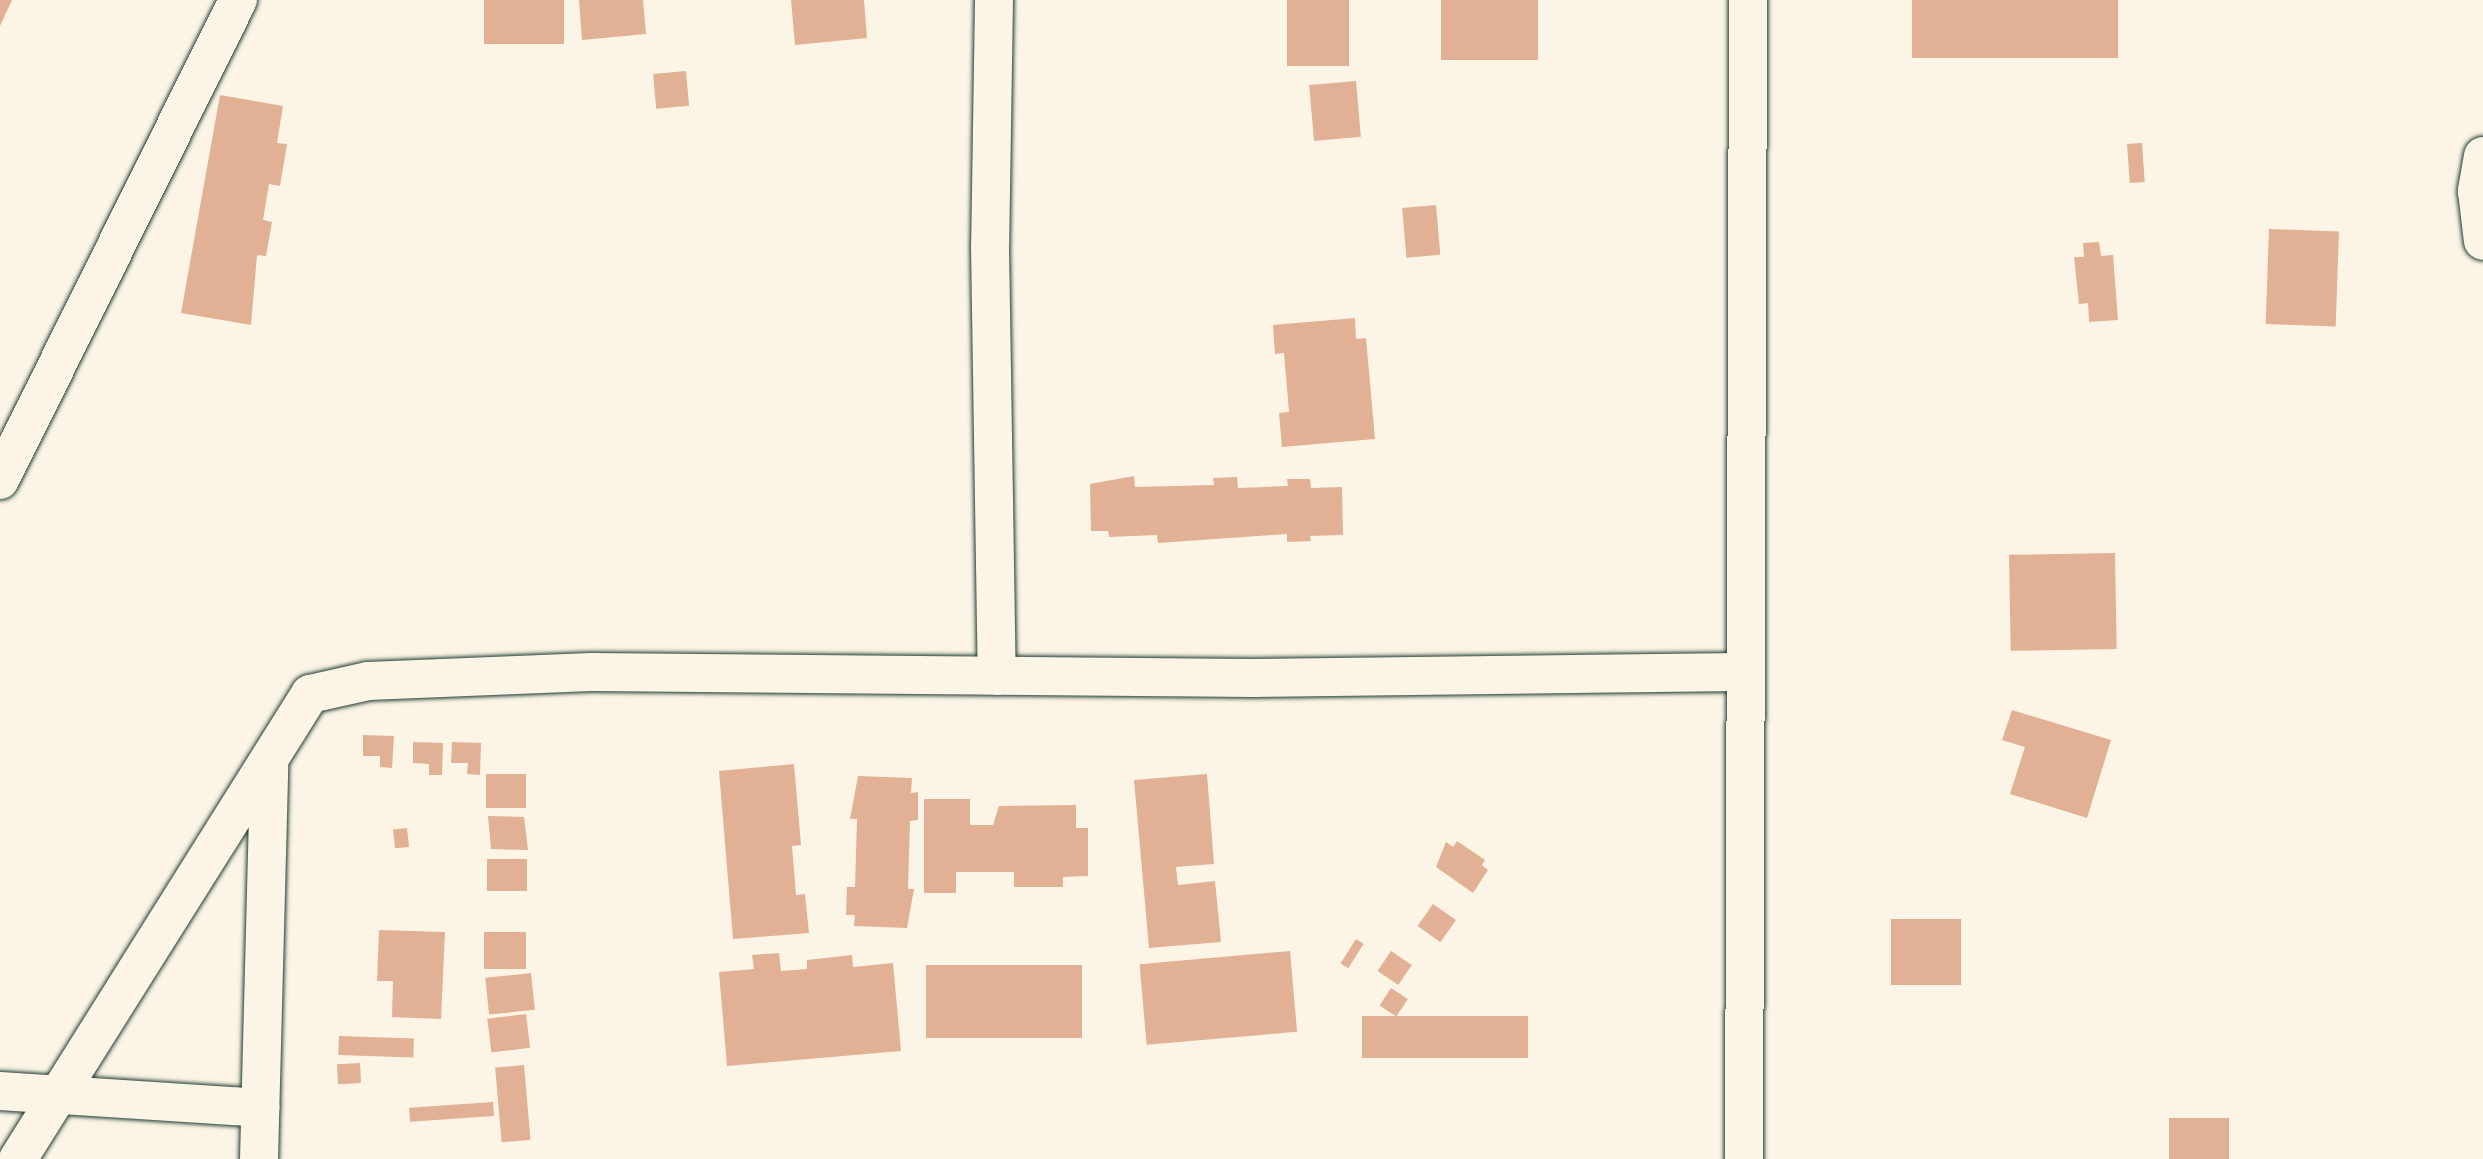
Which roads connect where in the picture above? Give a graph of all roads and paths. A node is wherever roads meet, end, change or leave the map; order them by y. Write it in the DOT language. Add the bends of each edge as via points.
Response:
graph roads {
  1 [pos="238,0"];
  2 [pos="994,0"];
  3 [pos="1748,0"];
  4 [pos="2483,156"];
  5 [pos="2483,241"];
  6 [pos="0,480"];
  7 [pos="1742,672"];
  8 [pos="997,676"];
  9 [pos="269,766"];
  10 [pos="0,1091"];
  11 [pos="58,1092"];
  12 [pos="260,1108"];
  13 [pos="18,1159"];
  14 [pos="259,1159"];
  15 [pos="1744,1159"];
  1 -- 6 [label="street"];
  2 -- 8 [label="street" via="990,246"];
  3 -- 7 [label="street"];
  4 -- 5 [label="street" via="2477,191"];
  7 -- 8 [label="street"];
  7 -- 15 [label="street"];
  8 -- 9 [label="street" via="591,672 368,681 310,694"];
  9 -- 11 [label="street"];
  9 -- 12 [label="street"];
  10 -- 11 [label="street"];
  11 -- 12 [label="street"];
  11 -- 13 [label="street"];
  12 -- 14 [label="street"];
}
